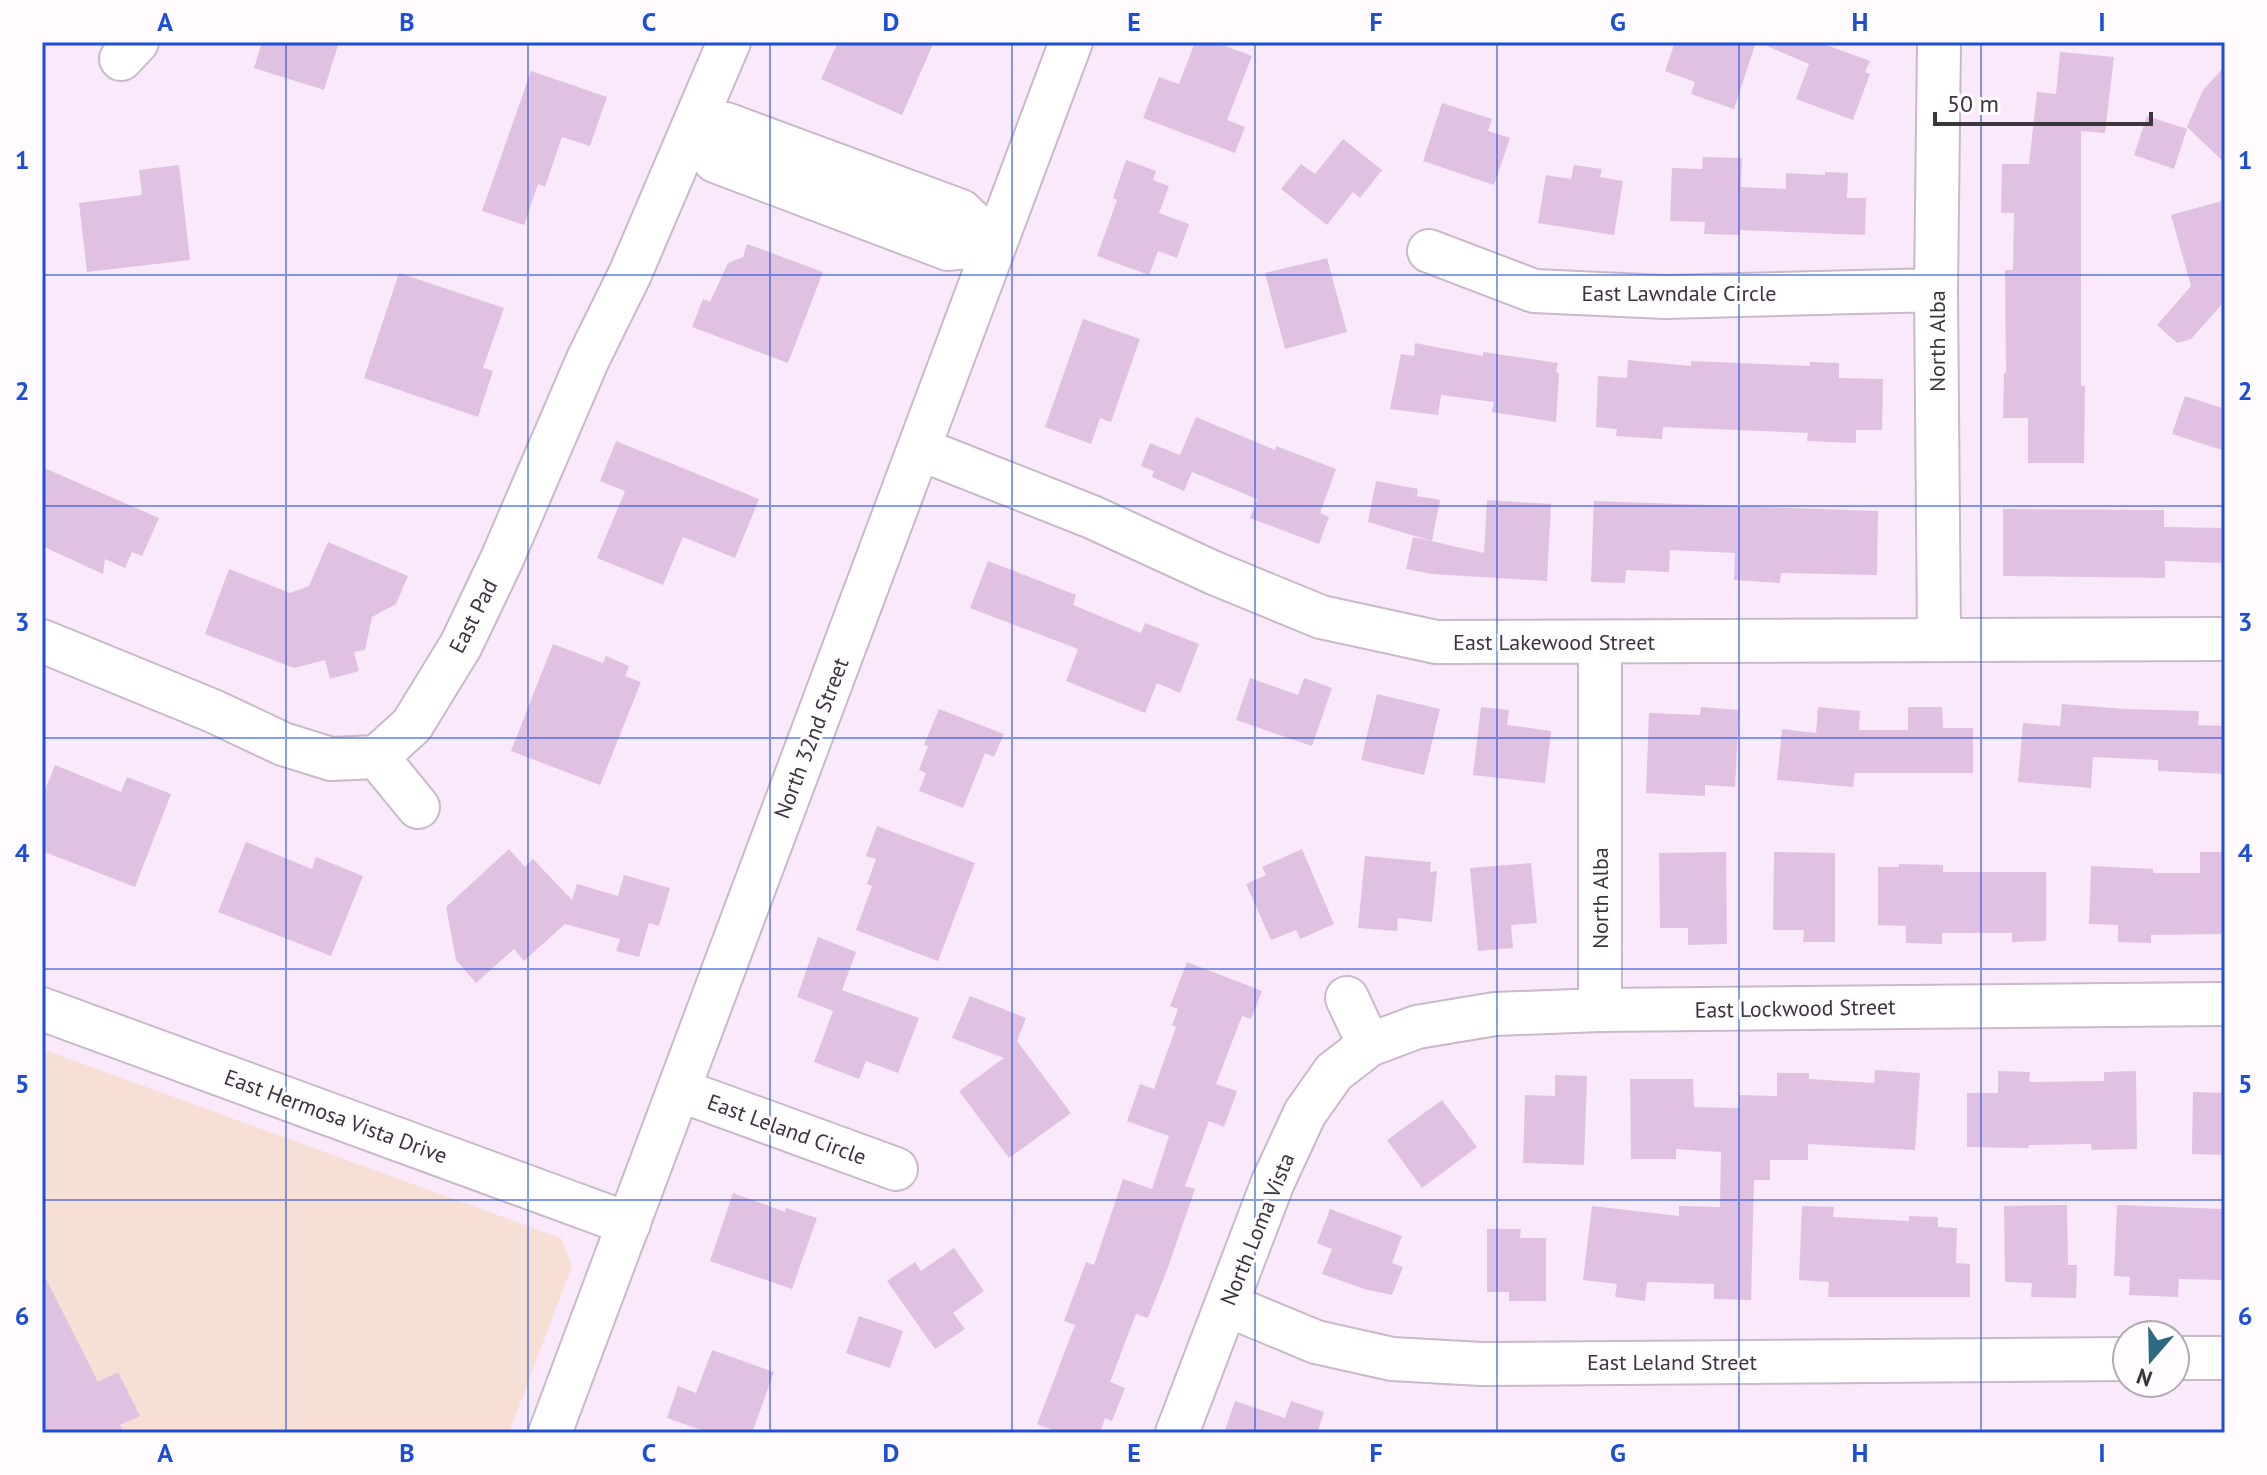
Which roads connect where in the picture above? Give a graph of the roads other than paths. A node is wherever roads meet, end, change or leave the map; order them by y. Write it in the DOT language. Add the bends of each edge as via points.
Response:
graph roads {
  1 [pos="729,42"];
  2 [pos="1071,42"];
  3 [pos="1939,42"];
  4 [pos="691,133"];
  5 [pos="995,244"];
  6 [pos="1429,251"];
  7 [pos="1936,290"];
  8 [pos="920,449"];
  9 [pos="1939,639"];
  10 [pos="2225,639"];
  11 [pos="42,641"];
  12 [pos="1600,643"];
  13 [pos="377,757"];
  14 [pos="418,807"];
  15 [pos="1347,998"];
  16 [pos="2225,1004"];
  17 [pos="42,1009"];
  18 [pos="1600,1010"];
  19 [pos="1369,1045"];
  20 [pos="679,1090"];
  21 [pos="896,1169"];
  22 [pos="629,1224"];
  23 [pos="1227,1305"];
  24 [pos="2191,1358"];
  25 [pos="2225,1358"];
  26 [pos="2111,1359"];
  27 [pos="550,1433"];
  28 [pos="1177,1433"];
  1 -- 4 [label="street, East Pad"];
  2 -- 5 [label="street, North 32nd Street"];
  3 -- 7 [label="street, North Alba"];
  4 -- 5 [label="street" via="715,161 948,249"];
  4 -- 13 [label="street, East Pad" via="461,645 412,725"];
  5 -- 8 [label="street, North 32nd Street"];
  6 -- 7 [label="street, East Lawndale Circle" via="1534,291 1666,297"];
  7 -- 9 [label="street, North Alba"];
  8 -- 12 [label="street, East Lakewood Street" via="1321,617 1436,642"];
  8 -- 20 [label="street, North 32nd Street"];
  9 -- 10 [label="street, East Lakewood Street"];
  9 -- 12 [label="street, East Lakewood Street"];
  11 -- 13 [label="street" via="283,744 331,759"];
  12 -- 18 [label="street, North Alba"];
  13 -- 14 [label="street"];
  15 -- 19 [label="street"];
  16 -- 18 [label="street, East Lockwood Street"];
  17 -- 22 [label="street, East Hermosa Vista Drive"];
  18 -- 19 [label="street, East Lockwood Street" via="1495,1014 1417,1027"];
  19 -- 23 [label="street, North Loma Vista" via="1334,1072 1305,1113"];
  20 -- 21 [label="street, East Leland Circle"];
  20 -- 22 [label="street, North 32nd Street"];
  22 -- 27 [label="street, North 32nd Street"];
  23 -- 26 [label="street, East Leland Street" via="1316,1342 1392,1359"];
  23 -- 28 [label="street, North Loma Vista"];
  24 -- 25 [label="street"];
}
